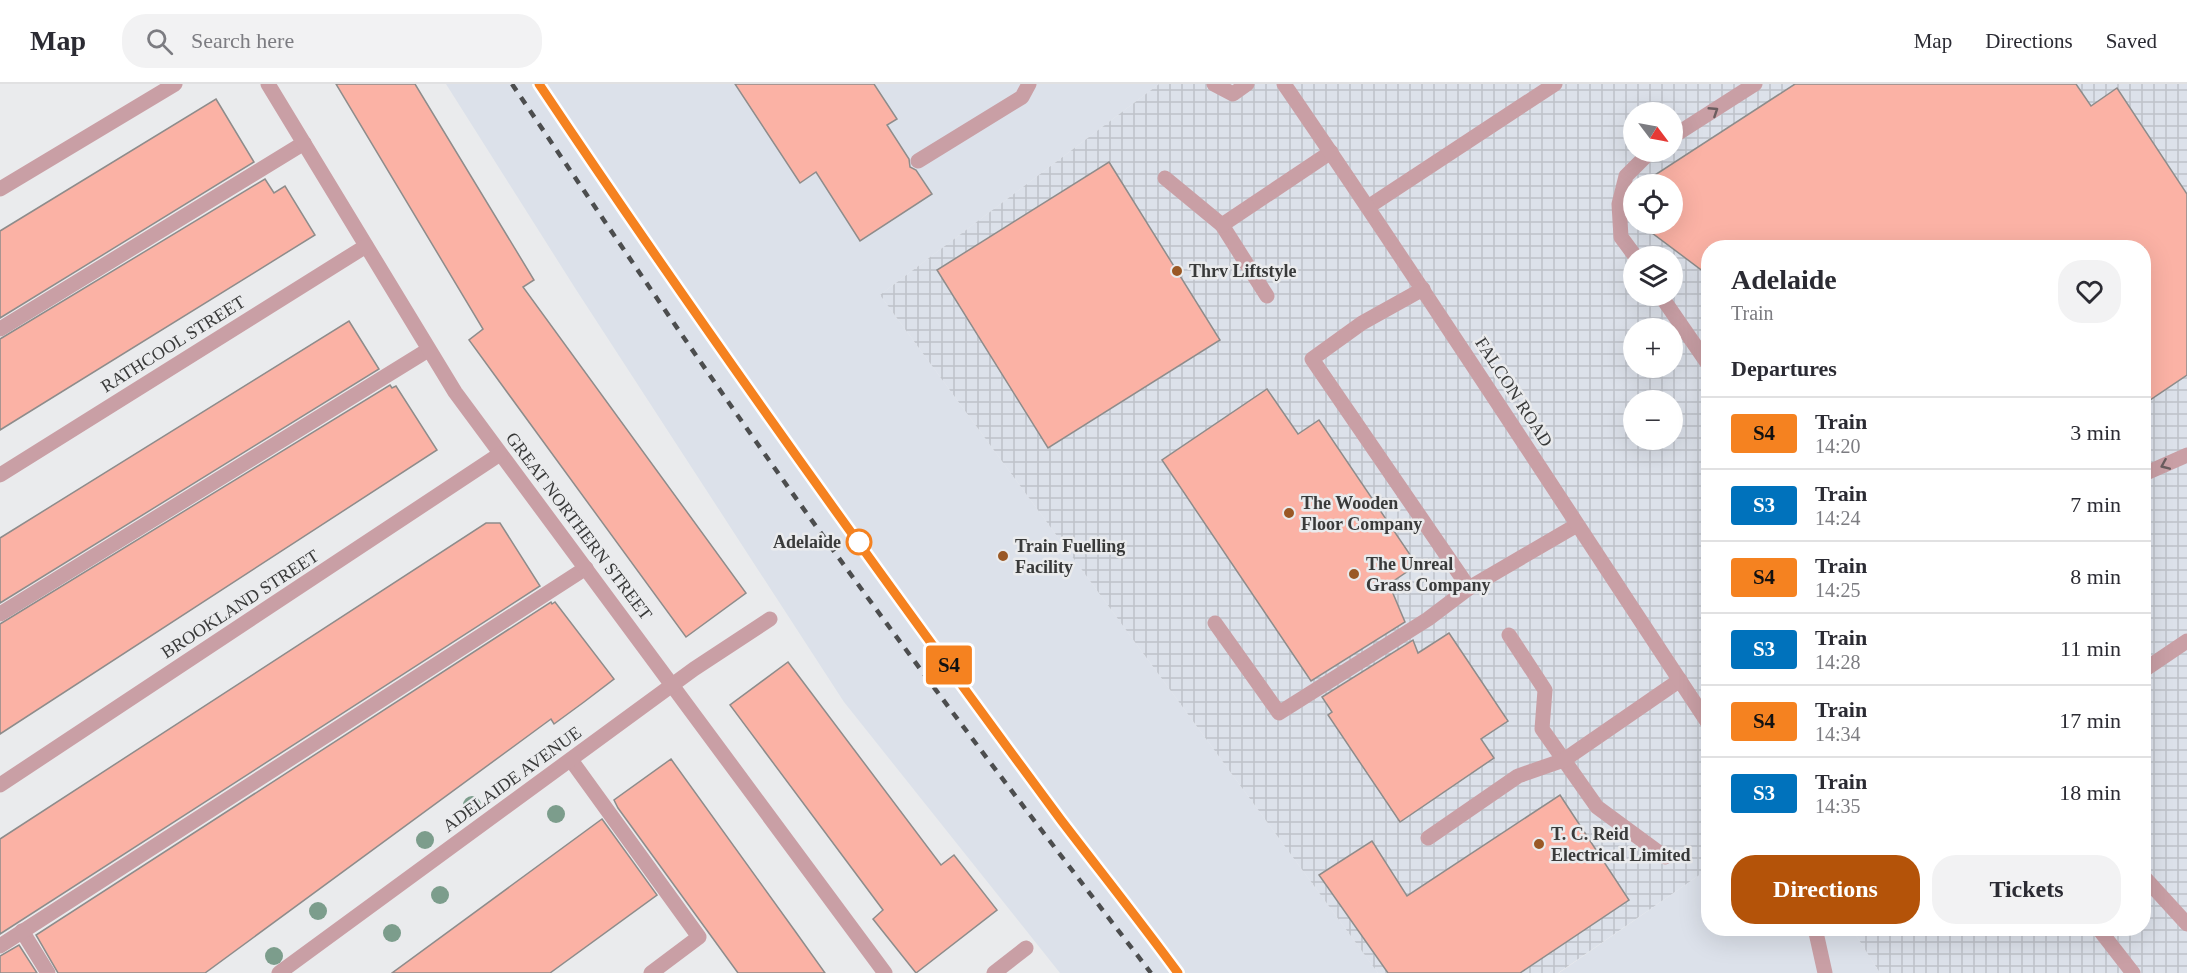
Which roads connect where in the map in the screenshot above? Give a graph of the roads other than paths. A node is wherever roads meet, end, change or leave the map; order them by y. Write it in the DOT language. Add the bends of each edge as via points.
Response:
graph roads {
  1 [pos="175,84"];
  2 [pos="268,84"];
  3 [pos="1029,84"];
  4 [pos="1214,84"];
  5 [pos="1247,84"];
  6 [pos="1284,84"];
  7 [pos="1555,84"];
  8 [pos="1755,84"];
  9 [pos="1683,130"];
  10 [pos="304,143"];
  11 [pos="1331,152"];
  12 [pos="918,161"];
  13 [pos="1640,162"];
  14 [pos="1165,178"];
  15 [pos="0,189"];
  16 [pos="1368,207"];
  17 [pos="1221,225"];
  18 [pos="366,246"];
  19 [pos="1628,246"];
  20 [pos="1423,289"];
  21 [pos="1267,296"];
  22 [pos="1668,306"];
  23 [pos="0,329"];
  24 [pos="428,350"];
  25 [pos="1701,354"];
  26 [pos="500,454"];
  27 [pos="2187,455"];
  28 [pos="2151,471"];
  29 [pos="0,475"];
  30 [pos="1577,525"];
  31 [pos="586,568"];
  32 [pos="1469,588"];
  33 [pos="0,614"];
  34 [pos="770,619"];
  35 [pos="1215,623"];
  36 [pos="1509,635"];
  37 [pos="2187,641"];
  38 [pos="2151,665"];
  39 [pos="1680,680"];
  40 [pos="673,685"];
  41 [pos="1701,712"];
  42 [pos="571,760"];
  43 [pos="1564,760"];
  44 [pos="0,785"];
  45 [pos="1428,838"];
  46 [pos="1665,857"];
  47 [pos="2151,884"];
  48 [pos="2186,922"];
  49 [pos="22,932"];
  50 [pos="1817,936"];
  51 [pos="2104,936"];
  52 [pos="0,946"];
  53 [pos="1026,948"];
  54 [pos="48,973"];
  55 [pos="279,973"];
  56 [pos="651,973"];
  57 [pos="885,973"];
  58 [pos="994,973"];
  59 [pos="1825,973"];
  60 [pos="2133,973"];
  1 -- 15 [label="street"];
  2 -- 10 [label="street, GREAT NORTHERN STREET"];
  3 -- 12 [label="street" via="1022,97"];
  4 -- 5 [label="street" via="1233,94"];
  6 -- 11 [label="street, FALCON ROAD"];
  7 -- 16 [label="street"];
  9 -- 8 [label="street, one-way"];
  10 -- 18 [label="street, GREAT NORTHERN STREET"];
  10 -- 23 [label="street"];
  11 -- 16 [label="street, FALCON ROAD"];
  11 -- 17 [label="street"];
  13 -- 19 [label="street" via="1626,176 1619,204 1621,237"];
  14 -- 17 [label="street"];
  16 -- 20 [label="street, FALCON ROAD"];
  17 -- 21 [label="street"];
  18 -- 24 [label="street, GREAT NORTHERN STREET"];
  18 -- 29 [label="street, RATHCOOL STREET"];
  20 -- 30 [label="street, FALCON ROAD"];
  20 -- 32 [label="street" via="1362,323 1312,359"];
  22 -- 25 [label="street"];
  24 -- 26 [label="street, GREAT NORTHERN STREET"];
  24 -- 33 [label="street"];
  26 -- 31 [label="street, GREAT NORTHERN STREET"];
  26 -- 44 [label="street, BROOKLAND STREET"];
  27 -- 28 [label="street, one-way"];
  30 -- 32 [label="street"];
  30 -- 39 [label="street, FALCON ROAD"];
  31 -- 40 [label="street, GREAT NORTHERN STREET"];
  31 -- 49 [label="street"];
  32 -- 35 [label="street" via="1428,619 1279,713"];
  34 -- 40 [label="street, ADELAIDE AVENUE"];
  36 -- 43 [label="street" via="1545,690 1542,729"];
  37 -- 38 [label="street"];
  39 -- 41 [label="street, FALCON ROAD"];
  39 -- 43 [label="street"];
  40 -- 42 [label="street, ADELAIDE AVENUE"];
  40 -- 57 [label="street, GREAT NORTHERN STREET"];
  42 -- 55 [label="street, ADELAIDE AVENUE"];
  42 -- 56 [label="street" via="699,937"];
  43 -- 45 [label="street" via="1518,776"];
  43 -- 46 [label="street" via="1597,807"];
  47 -- 48 [label="street"];
  49 -- 52 [label="street"];
  49 -- 54 [label="street"];
  50 -- 59 [label="street"];
  51 -- 60 [label="street"];
  53 -- 58 [label="street"];
}
